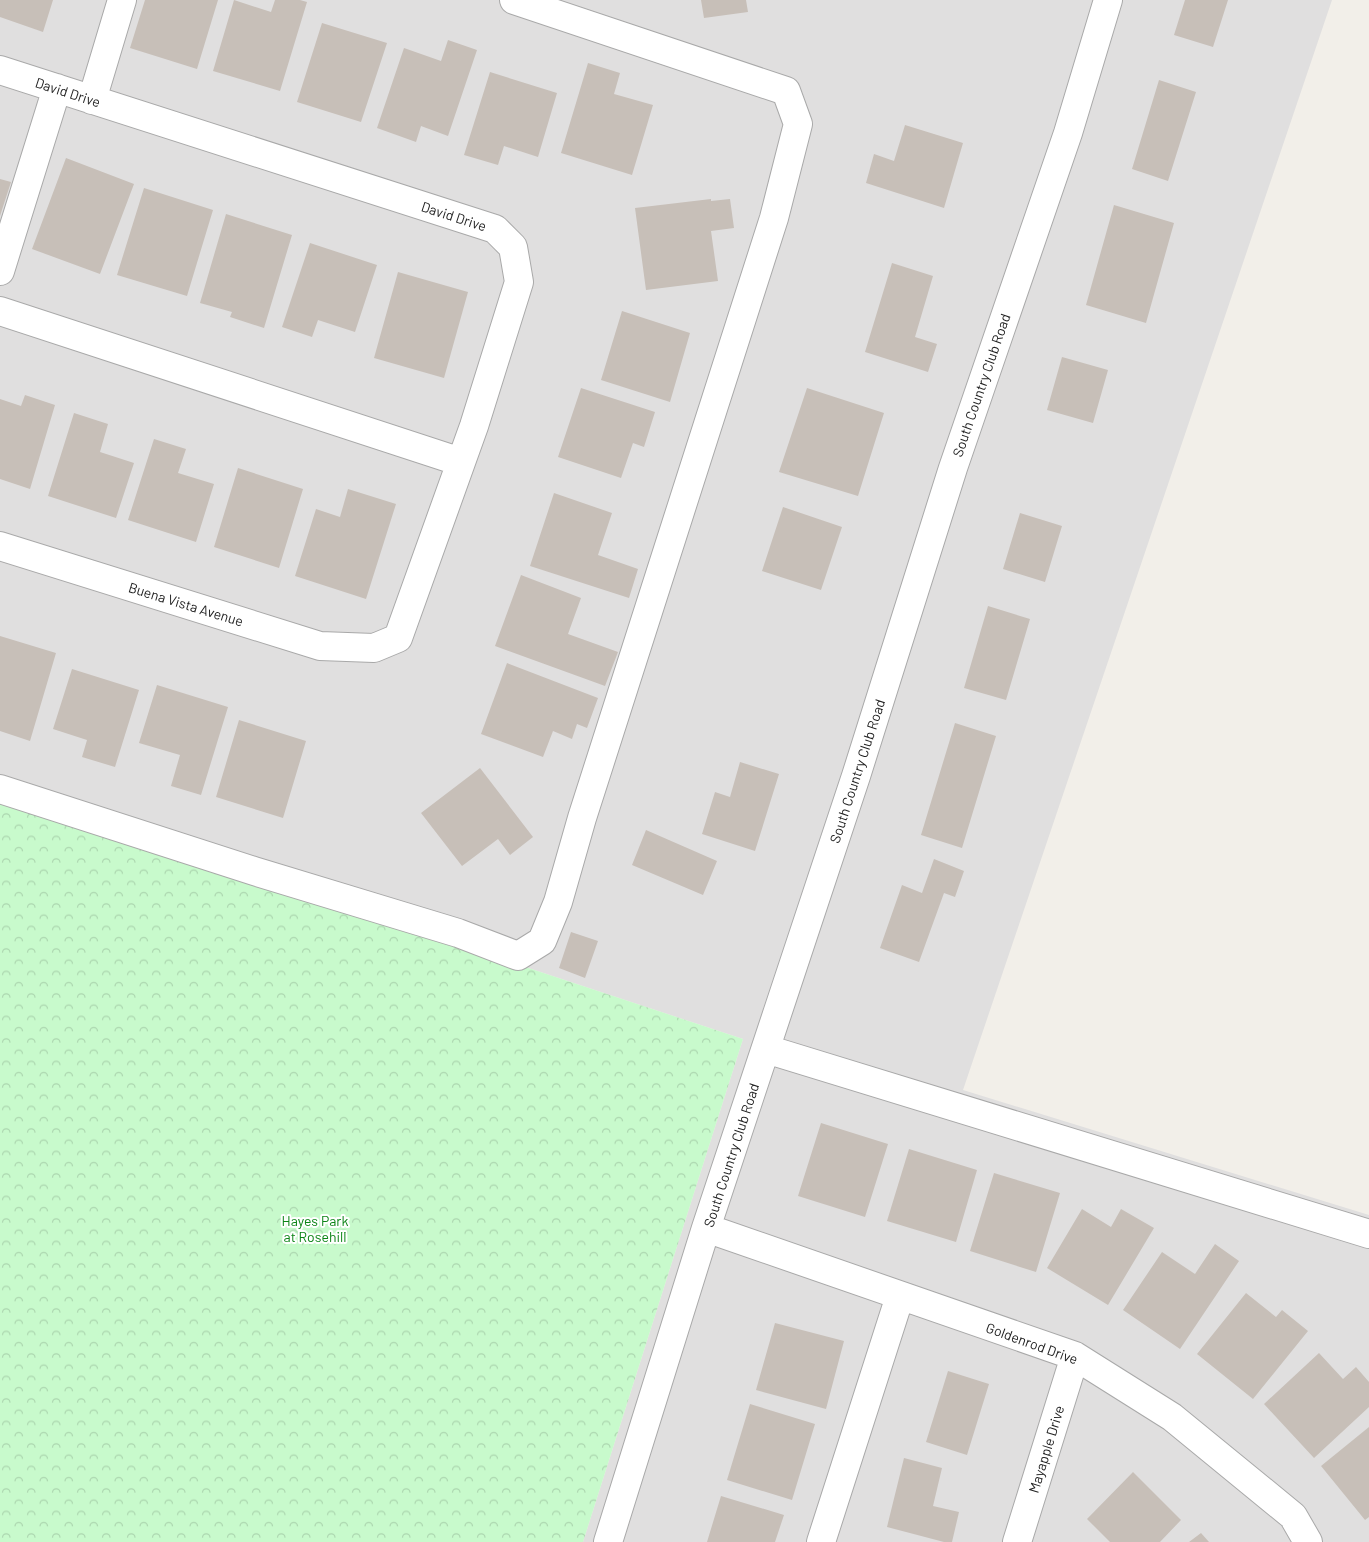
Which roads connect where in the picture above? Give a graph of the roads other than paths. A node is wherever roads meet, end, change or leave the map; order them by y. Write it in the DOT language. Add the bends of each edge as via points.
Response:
graph roads {
  1 [pos="122,0"];
  2 [pos="514,0"];
  3 [pos="1108,0"];
  4 [pos="0,70"];
  5 [pos="57,88"];
  6 [pos="92,100"];
  7 [pos="0,271"];
  8 [pos="0,311"];
  9 [pos="461,462"];
  10 [pos="0,546"];
  11 [pos="374,648"];
  12 [pos="0,789"];
  13 [pos="766,1049"];
  14 [pos="706,1228"];
  15 [pos="1369,1234"];
  16 [pos="900,1296"];
  17 [pos="1074,1356"];
  18 [pos="608,1542"];
  19 [pos="820,1542"];
  20 [pos="1017,1542"];
  21 [pos="1308,1542"];
  1 -- 6 [label="street"];
  2 -- 12 [label="street" via="786,91 798,124 774,218 558,902 542,941 518,956 458,933"];
  3 -- 13 [label="street, South Country Club Road" via="1068,133 953,468"];
  4 -- 5 [label="street, David Drive"];
  5 -- 6 [label="street, David Drive"];
  5 -- 7 [label="street"];
  6 -- 9 [label="street, David Drive" via="495,229 513,247 519,282"];
  8 -- 9 [label="street"];
  9 -- 11 [label="street, David Drive" via="398,638"];
  10 -- 11 [label="street, Buena Vista Avenue" via="320,646"];
  13 -- 14 [label="street, South Country Club Road"];
  13 -- 15 [label="street"];
  14 -- 16 [label="street, Goldenrod Drive"];
  14 -- 18 [label="street, South Country Club Road"];
  16 -- 17 [label="street, Goldenrod Drive"];
  16 -- 19 [label="street"];
  17 -- 20 [label="street, Mayapple Drive"];
  17 -- 21 [label="street, Goldenrod Drive" via="1172,1417 1293,1516"];
}
